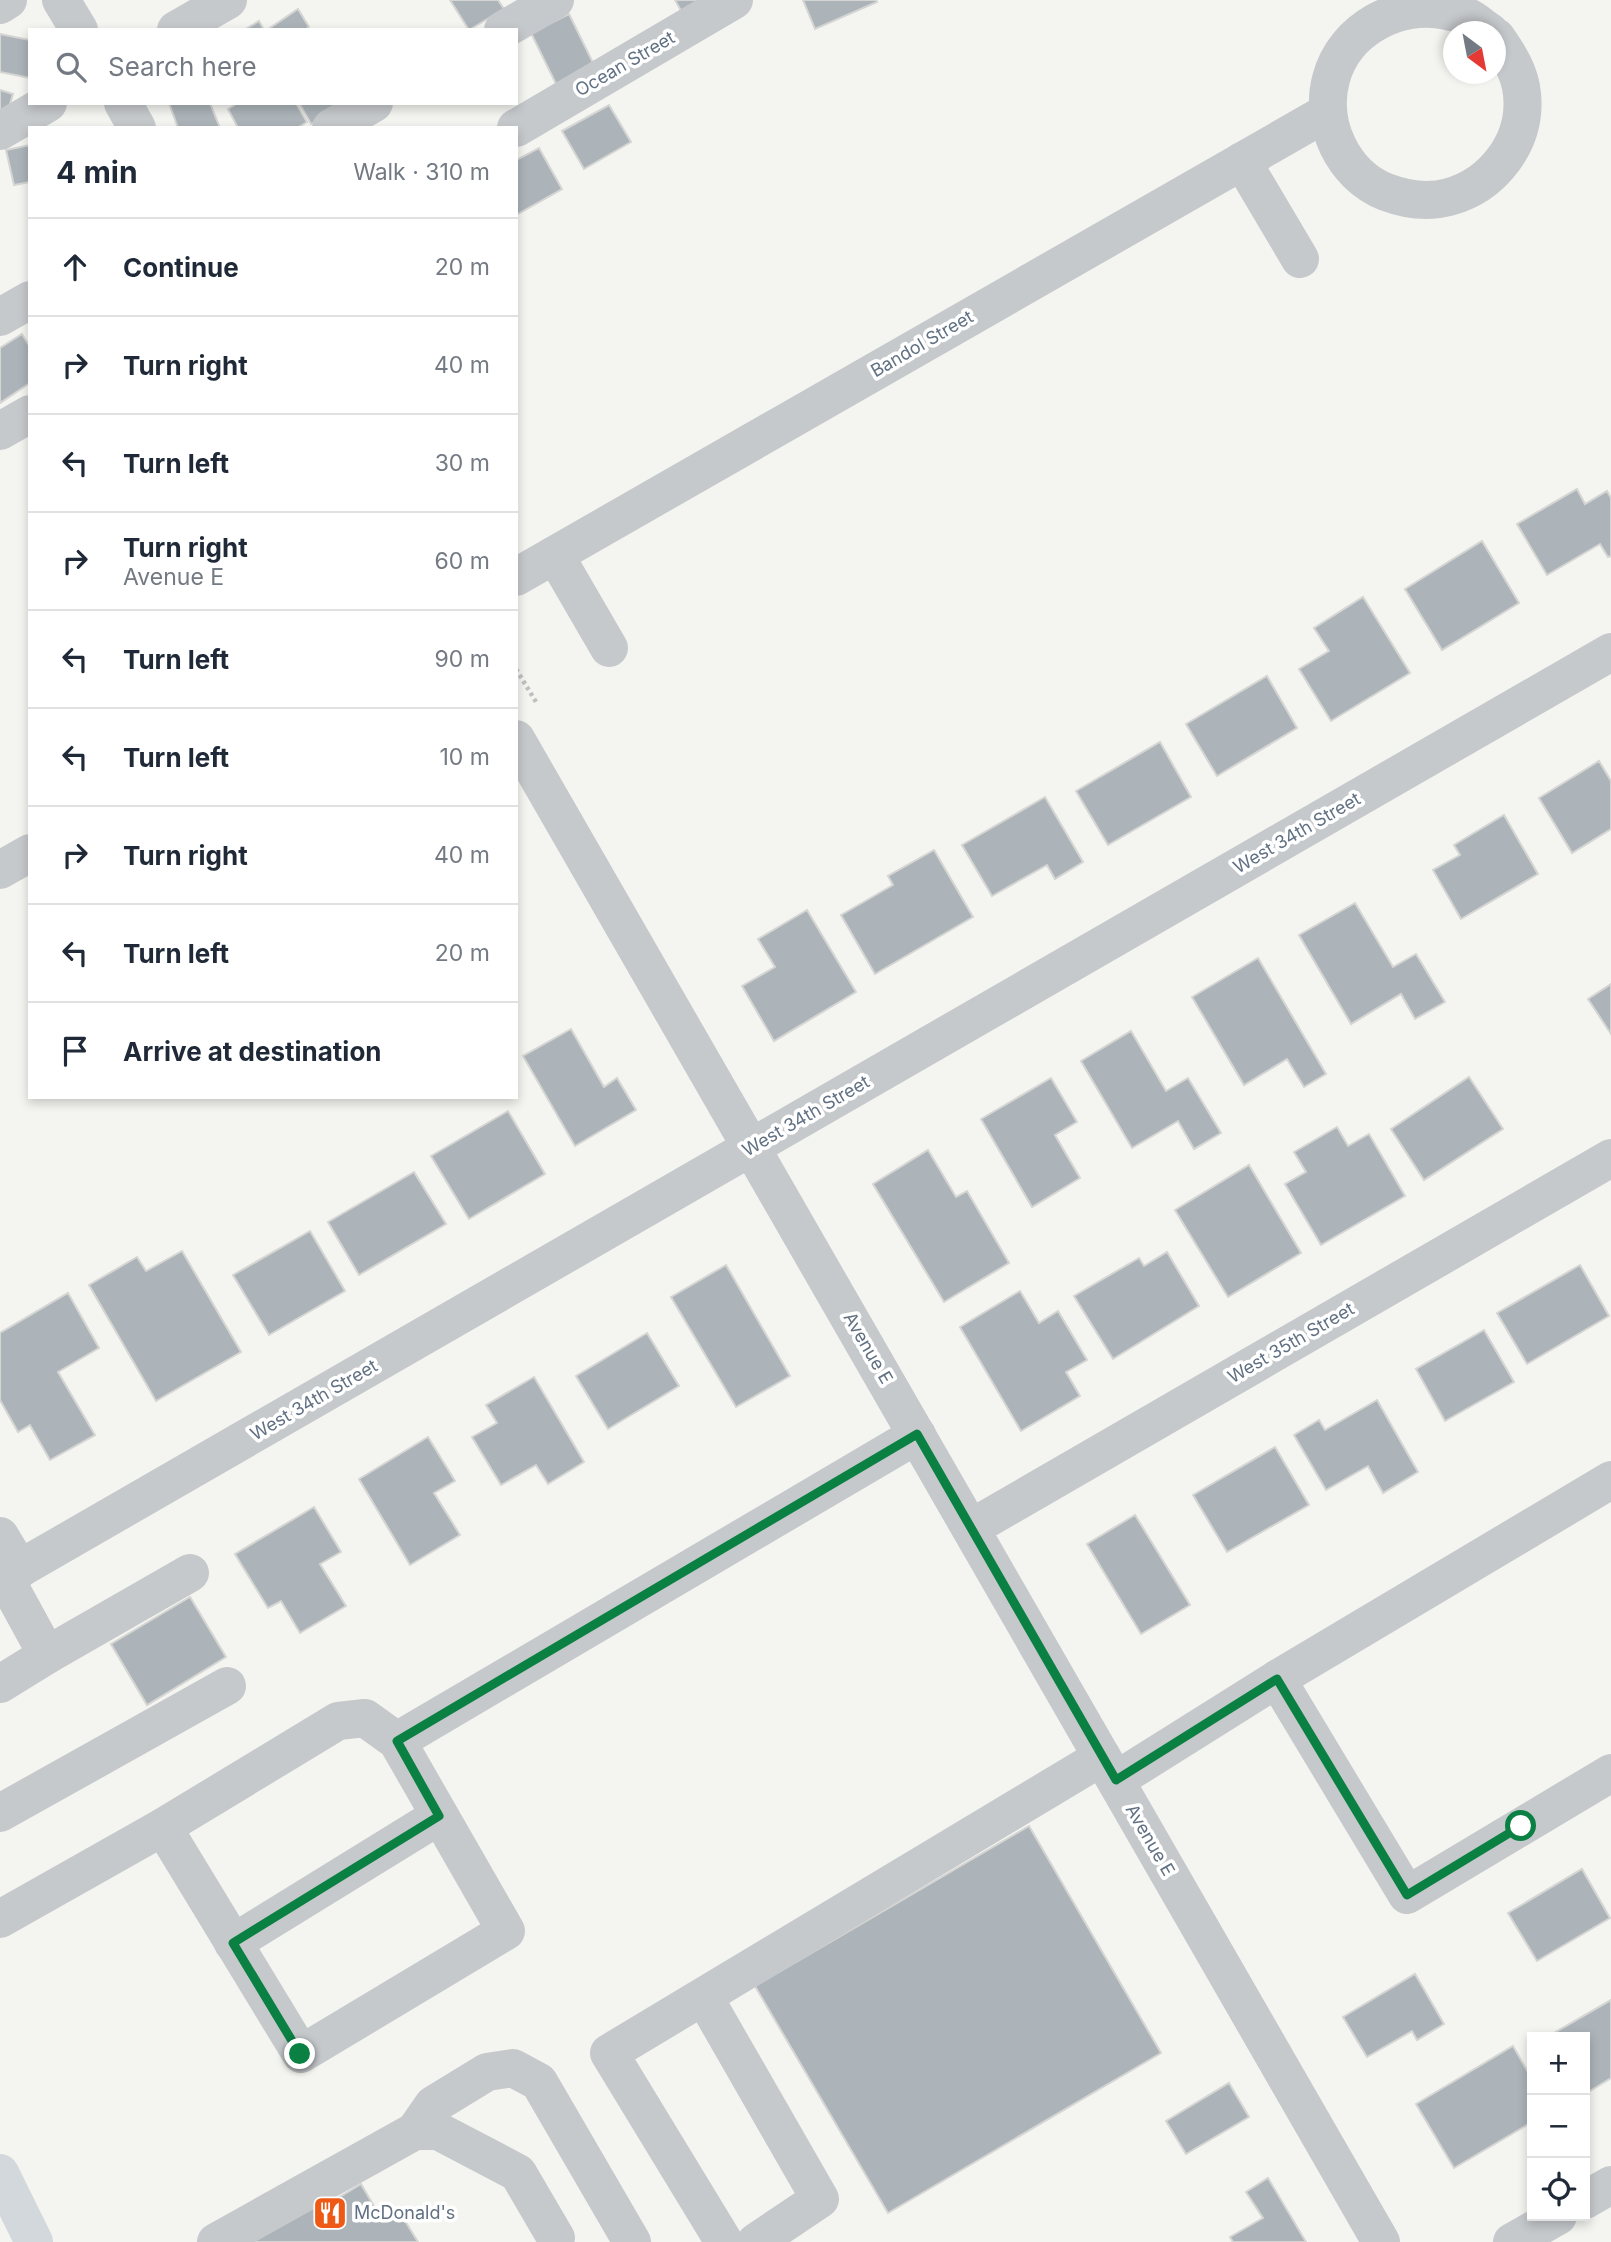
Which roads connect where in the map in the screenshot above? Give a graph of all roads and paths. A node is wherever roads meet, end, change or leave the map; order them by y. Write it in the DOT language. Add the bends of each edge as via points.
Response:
graph roads {
  1 [pos="8,0"];
  2 [pos="61,0"];
  3 [pos="228,0"];
  4 [pos="555,0"];
  5 [pos="734,0"];
  6 [pos="0,5"];
  7 [pos="1474,21"];
  8 [pos="78,28"];
  9 [pos="179,28"];
  10 [pos="506,28"];
  11 [pos="1506,52"];
  12 [pos="45,105"];
  13 [pos="123,105"];
  14 [pos="371,105"];
  15 [pos="1328,112"];
  16 [pos="136,126"];
  17 [pos="334,126"];
  18 [pos="518,127"];
  19 [pos="0,131"];
  20 [pos="1242,161"];
  21 [pos="1300,259"];
  22 [pos="28,301"];
  23 [pos="0,317"];
  24 [pos="28,415"];
  25 [pos="0,431"];
  26 [pos="555,555"];
  27 [pos="518,576"];
  28 [pos="609,648"];
  29 [pos="1611,652"];
  30 [pos="518,742"];
  31 [pos="28,854"];
  32 [pos="0,870"];
  33 [pos="753,1147"];
  34 [pos="1611,1158"];
  35 [pos="917,1434"];
  36 [pos="1609,1487"];
  37 [pos="971,1528"];
  38 [pos="0,1536"];
  39 [pos="190,1573"];
  40 [pos="8,1576"];
  41 [pos="47,1655"];
  42 [pos="1277,1679"];
  43 [pos="0,1684"];
  44 [pos="227,1686"];
  45 [pos="397,1741"];
  46 [pos="1109,1768"];
  47 [pos="1611,1773"];
  48 [pos="0,1813"];
  49 [pos="439,1816"];
  50 [pos="163,1827"];
  51 [pos="0,1919"];
  52 [pos="233,1943"];
  53 [pos="704,1997"];
  54 [pos="415,2131"];
  55 [pos="0,2173"];
  56 [pos="1611,2185"];
  57 [pos="1590,2197"];
  58 [pos="1549,2221"];
  59 [pos="554,2240"];
  60 [pos="34,2242"];
  61 [pos="216,2242"];
  62 [pos="632,2242"];
  63 [pos="724,2242"];
  64 [pos="756,2242"];
  65 [pos="1381,2242"];
  66 [pos="1513,2242"];
  1 -- 6 [label="street"];
  2 -- 8 [label="street"];
  3 -- 9 [label="street"];
  4 -- 10 [label="street"];
  5 -- 18 [label="street, Ocean Street"];
  7 -- 15 [label="street" via="1433,8 1400,10 1376,21 1345,48 1331,78"];
  11 -- 15 [label="street" via="1522,93 1520,124 1509,153 1489,177 1464,193 1434,201 1403,199 1374,187 1351,168 1335,142"];
  12 -- 19 [label="street"];
  13 -- 16 [label="street"];
  14 -- 17 [label="street"];
  15 -- 20 [label="street, Bandol Street"];
  20 -- 21 [label="street"];
  20 -- 26 [label="street, Bandol Street"];
  22 -- 23 [label="street"];
  24 -- 25 [label="street"];
  26 -- 27 [label="street, Bandol Street"];
  26 -- 28 [label="street"];
  29 -- 33 [label="street, West 34th Street"];
  30 -- 33 [label="street, Avenue E"];
  31 -- 32 [label="street"];
  33 -- 35 [label="street, Avenue E"];
  33 -- 40 [label="street, West 34th Street"];
  34 -- 37 [label="street, West 35th Street"];
  35 -- 37 [label="street, Avenue E"];
  35 -- 45 [label="street"];
  36 -- 42 [label="street"];
  37 -- 46 [label="street, Avenue E"];
  38 -- 40 [label="street"];
  39 -- 41 [label="street"];
  40 -- 41 [label="street"];
  41 -- 43 [label="street"];
  42 -- 46 [label="street"];
  42 -- 47 [label="street" via="1407,1895"];
  44 -- 48 [label="street"];
  45 -- 49 [label="street"];
  45 -- 50 [label="street" via="365,1718 338,1721"];
  46 -- 53 [label="street"];
  46 -- 65 [label="street, Avenue E"];
  49 -- 52 [label="street"];
  49 -- 52 [label="street" via="506,1931 300,2054"];
  50 -- 51 [label="street"];
  50 -- 52 [label="street"];
  53 -- 63 [label="street" via="608,2053"];
  53 -- 64 [label="street" via="820,2199"];
  54 -- 59 [label="street" via="438,2131 518,2173"];
  54 -- 61 [label="street"];
  54 -- 62 [label="street" via="433,2105 487,2072 513,2068 539,2082"];
  55 -- 60 [label="main road"];
  56 -- 57 [label="street"];
  58 -- 66 [label="street"];
}
